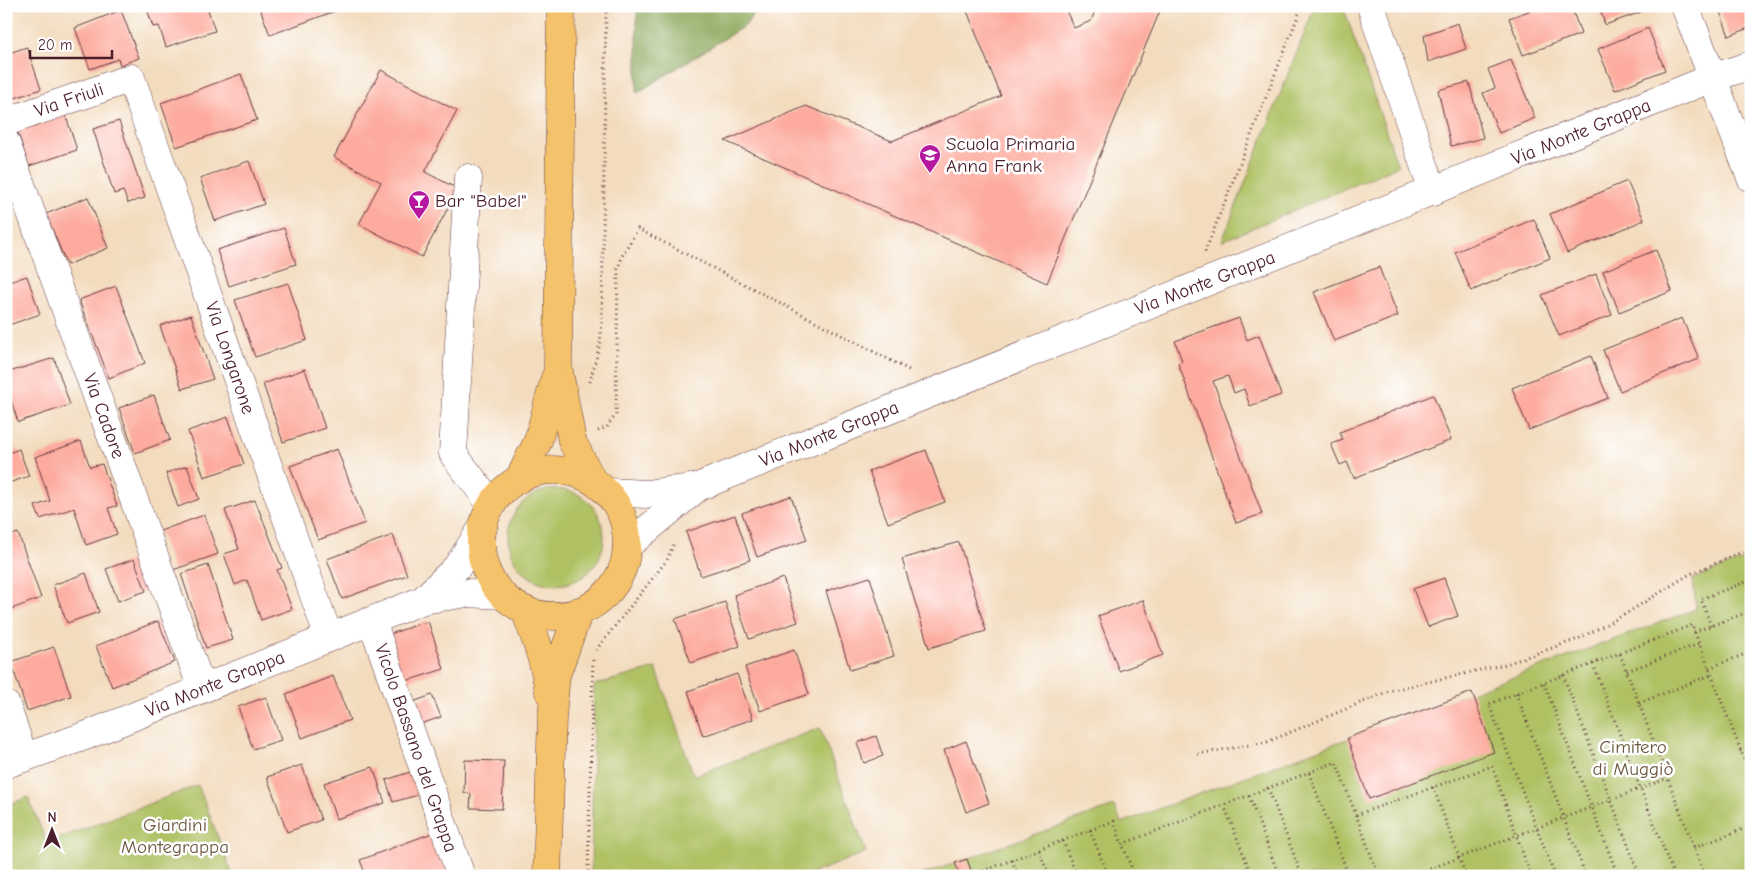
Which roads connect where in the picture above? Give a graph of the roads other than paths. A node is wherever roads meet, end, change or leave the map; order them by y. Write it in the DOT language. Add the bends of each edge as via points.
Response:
graph roads {
  1 [pos="561,6"];
  2 [pos="1372,6"];
  3 [pos="1685,6"];
  4 [pos="1751,65"];
  5 [pos="131,78"];
  6 [pos="1712,78"];
  7 [pos="6,122"];
  8 [pos="6,143"];
  9 [pos="468,178"];
  10 [pos="1751,178"];
  11 [pos="1433,192"];
  12 [pos="558,367"];
  13 [pos="519,479"];
  14 [pos="600,486"];
  15 [pos="698,487"];
  16 [pos="488,516"];
  17 [pos="627,546"];
  18 [pos="503,595"];
  19 [pos="423,600"];
  20 [pos="525,610"];
  21 [pos="579,612"];
  22 [pos="372,621"];
  23 [pos="328,638"];
  24 [pos="202,689"];
  25 [pos="6,705"];
  26 [pos="552,717"];
  27 [pos="15,761"];
  28 [pos="461,876"];
  29 [pos="548,876"];
  1 -- 12 [label="main road"];
  2 -- 11 [label="street"];
  3 -- 6 [label="street"];
  4 -- 6 [label="street, Via Monte Grappa"];
  5 -- 7 [label="street, Via Friuli"];
  5 -- 23 [label="street, Via Longarone"];
  6 -- 10 [label="street"];
  6 -- 11 [label="street, Via Monte Grappa"];
  8 -- 24 [label="street, Via Cadore"];
  9 -- 16 [label="street" via="453,454"];
  11 -- 15 [label="street, Via Monte Grappa"];
  12 -- 13 [label="main road" via="538,440"];
  12 -- 14 [label="main road" via="572,441"];
  13 -- 14 [label="main road" via="536,472 555,470 574,472"];
  13 -- 16 [label="main road" via="504,490"];
  14 -- 15 [label="street, Via Monte Grappa" via="646,494"];
  14 -- 17 [label="main road" via="619,508 626,527"];
  15 -- 17 [label="street, Via Monte Grappa"];
  16 -- 18 [label="main road" via="482,551 489,575"];
  16 -- 19 [label="street, Via Monte Grappa" via="456,567"];
  17 -- 21 [label="main road" via="623,567 613,586 598,602"];
  18 -- 19 [label="street, Via Monte Grappa" via="467,593"];
  18 -- 20 [label="main road"];
  19 -- 22 [label="street, Via Monte Grappa"];
  20 -- 21 [label="main road" via="543,615"];
  20 -- 26 [label="main road" via="547,675"];
  21 -- 26 [label="main road" via="556,675"];
  22 -- 23 [label="street, Via Monte Grappa"];
  22 -- 28 [label="street, Vicolo Bassano del Grappa"];
  23 -- 24 [label="street, Via Monte Grappa"];
  24 -- 27 [label="street, Via Monte Grappa"];
  25 -- 27 [label="street"];
  26 -- 29 [label="main road"];
}
